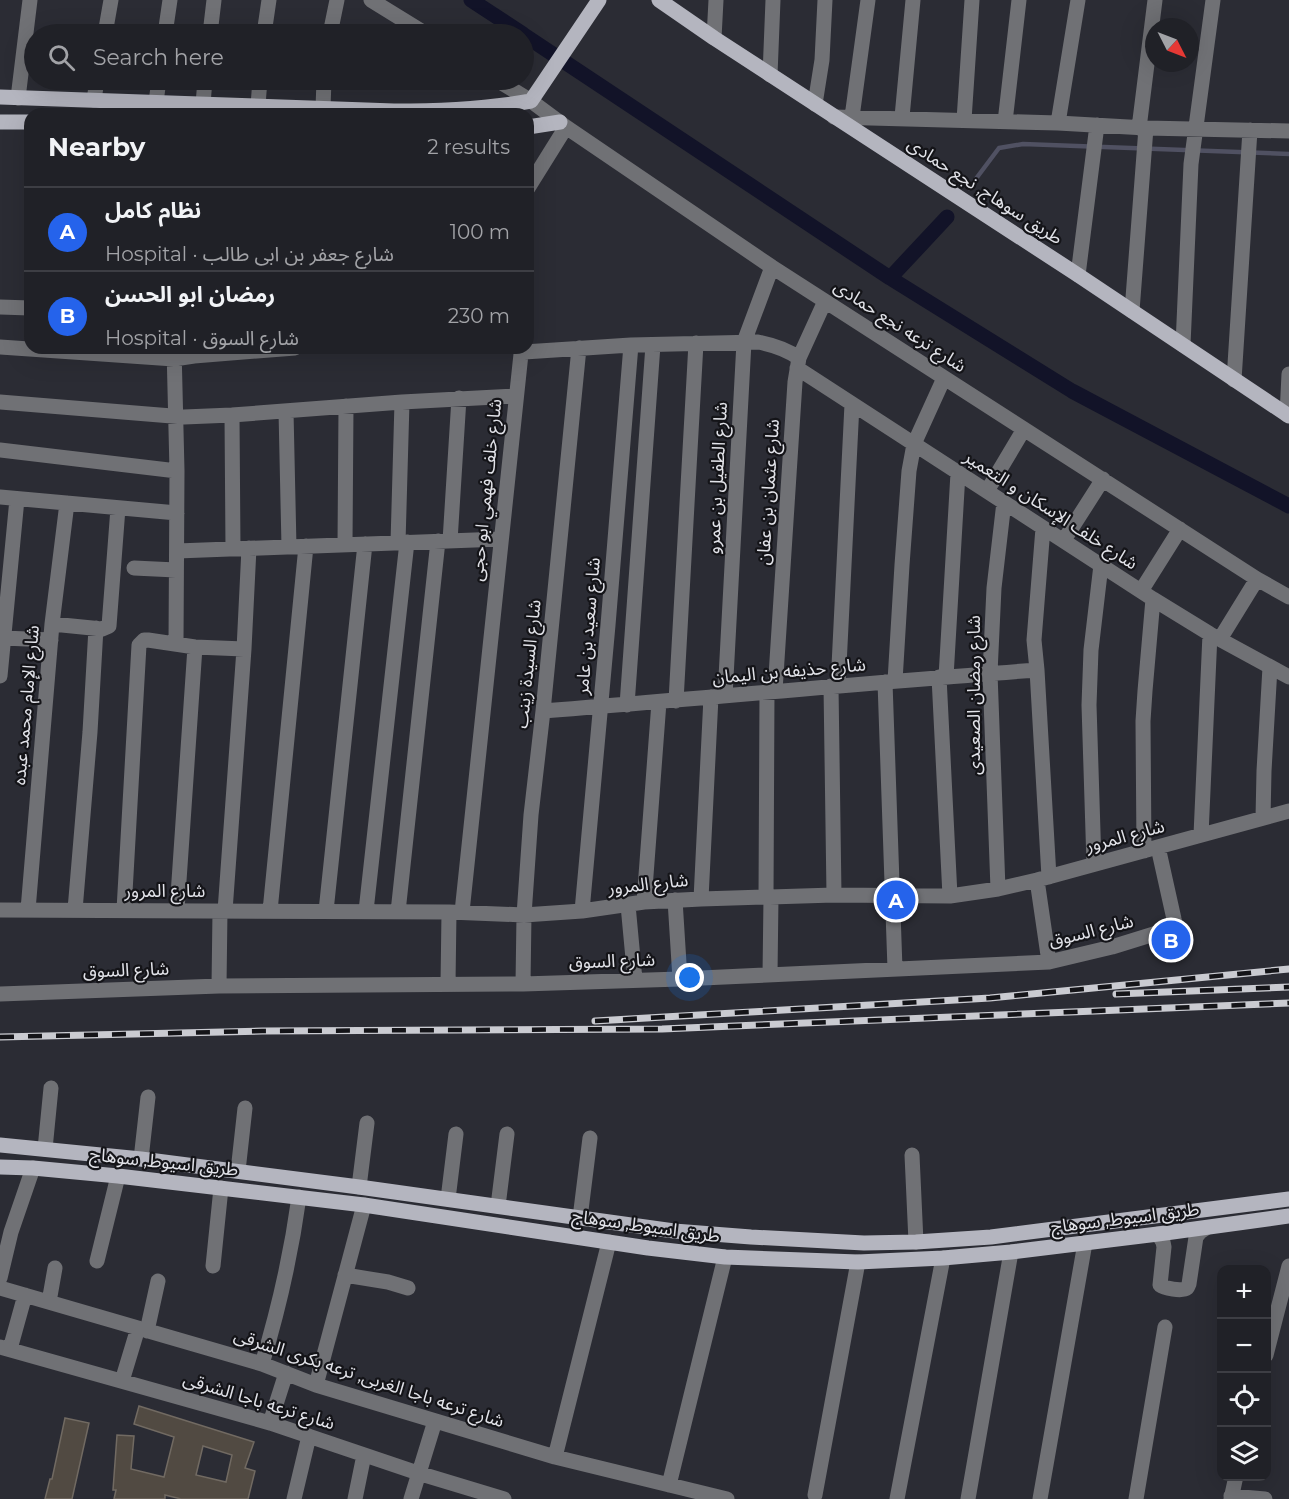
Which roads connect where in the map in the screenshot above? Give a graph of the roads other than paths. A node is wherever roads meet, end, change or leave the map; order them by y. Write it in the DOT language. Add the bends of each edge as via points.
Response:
graph roads {
  1 [pos="30,0"];
  2 [pos="111,0"];
  3 [pos="170,0"];
  4 [pos="214,0"];
  5 [pos="269,0"];
  6 [pos="338,0"];
  7 [pos="371,0"];
  8 [pos="599,0"];
  9 [pos="659,0"];
  10 [pos="716,0"];
  11 [pos="773,0"];
  12 [pos="825,0"];
  13 [pos="868,0"];
  14 [pos="913,0"];
  15 [pos="972,0"];
  16 [pos="1019,0"];
  17 [pos="1078,0"];
  18 [pos="1155,0"];
  19 [pos="1213,0"];
  20 [pos="27,24"];
  21 [pos="107,24"];
  22 [pos="166,24"];
  23 [pos="211,24"];
  24 [pos="265,24"];
  25 [pos="332,24"];
  26 [pos="410,24"];
  27 [pos="714,38"];
  28 [pos="24,49"];
  29 [pos="770,75"];
  30 [pos="95,90"];
  31 [pos="158,90"];
  32 [pos="204,90"];
  33 [pos="259,90"];
  34 [pos="324,90"];
  35 [pos="513,90"];
  36 [pos="0,97"];
  37 [pos="18,98"];
  38 [pos="36,98"];
  39 [pos="93,100"];
  40 [pos="531,101"];
  41 [pos="156,102"];
  42 [pos="203,104"];
  43 [pos="815,104"];
  44 [pos="258,105"];
  45 [pos="35,108"];
  46 [pos="323,108"];
  47 [pos="485,108"];
  48 [pos="834,117"];
  49 [pos="852,117"];
  50 [pos="902,117"];
  51 [pos="964,120"];
  52 [pos="0,122"];
  53 [pos="24,122"];
  54 [pos="1005,122"];
  55 [pos="1058,123"];
  56 [pos="563,125"];
  57 [pos="1097,125"];
  58 [pos="534,127"];
  59 [pos="1143,128"];
  60 [pos="1196,129"];
  61 [pos="1250,130"];
  62 [pos="1289,131"];
  63 [pos="534,177"];
  64 [pos="772,267"];
  65 [pos="1078,275"];
  66 [pos="825,301"];
  67 [pos="0,307"];
  68 [pos="24,308"];
  69 [pos="1132,311"];
  70 [pos="744,342"];
  71 [pos="696,343"];
  72 [pos="631,345"];
  73 [pos="653,345"];
  74 [pos="1183,345"];
  75 [pos="0,347"];
  76 [pos="24,348"];
  77 [pos="579,348"];
  78 [pos="534,352"];
  79 [pos="174,354"];
  80 [pos="219,354"];
  81 [pos="521,354"];
  82 [pos="798,363"];
  83 [pos="1289,374"];
  84 [pos="944,378"];
  85 [pos="1234,380"];
  86 [pos="516,396"];
  87 [pos="459,398"];
  88 [pos="0,402"];
  89 [pos="402,402"];
  90 [pos="852,404"];
  91 [pos="346,406"];
  92 [pos="286,411"];
  93 [pos="232,415"];
  94 [pos="176,416"];
  95 [pos="1288,416"];
  96 [pos="1024,429"];
  97 [pos="914,444"];
  98 [pos="0,450"];
  99 [pos="177,471"];
  100 [pos="958,473"];
  101 [pos="1102,479"];
  102 [pos="987,491"];
  103 [pos="0,497"];
  104 [pos="17,499"];
  105 [pos="1004,502"];
  106 [pos="67,503"];
  107 [pos="118,508"];
  108 [pos="177,513"];
  109 [pos="1043,528"];
  110 [pos="1180,529"];
  111 [pos="501,539"];
  112 [pos="1064,540"];
  113 [pos="444,541"];
  114 [pos="403,543"];
  115 [pos="365,544"];
  116 [pos="345,545"];
  117 [pos="306,546"];
  118 [pos="289,547"];
  119 [pos="249,548"];
  120 [pos="233,549"];
  121 [pos="177,551"];
  122 [pos="1101,565"];
  123 [pos="134,568"];
  124 [pos="177,570"];
  125 [pos="1257,579"];
  126 [pos="1147,595"];
  127 [pos="1289,597"];
  128 [pos="52,624"];
  129 [pos="96,628"];
  130 [pos="1215,636"];
  131 [pos="3,638"];
  132 [pos="51,640"];
  133 [pos="176,644"];
  134 [pos="195,647"];
  135 [pos="244,649"];
  136 [pos="1270,667"];
  137 [pos="1037,670"];
  138 [pos="990,673"];
  139 [pos="0,676"];
  140 [pos="943,677"];
  141 [pos="1289,677"];
  142 [pos="890,681"];
  143 [pos="835,686"];
  144 [pos="771,691"];
  145 [pos="718,696"];
  146 [pos="676,701"];
  147 [pos="658,702"];
  148 [pos="627,705"];
  149 [pos="600,706"];
  150 [pos="543,711"];
  151 [pos="1289,811"];
  152 [pos="1263,818"];
  153 [pos="1201,835"];
  154 [pos="1151,849"];
  155 [pos="1094,864"];
  156 [pos="1043,878"];
  157 [pos="998,889"];
  158 [pos="834,895"];
  159 [pos="893,896"];
  160 [pos="950,896"];
  161 [pos="769,897"];
  162 [pos="701,899"];
  163 [pos="675,900"];
  164 [pos="644,902"];
  165 [pos="628,905"];
  166 [pos="0,910"];
  167 [pos="28,910"];
  168 [pos="75,910"];
  169 [pos="124,910"];
  170 [pos="177,910"];
  171 [pos="222,911"];
  172 [pos="270,911"];
  173 [pos="326,911"];
  174 [pos="366,911"];
  175 [pos="582,911"];
  176 [pos="398,912"];
  177 [pos="455,912"];
  178 [pos="524,915"];
  179 [pos="1049,962"];
  180 [pos="895,969"];
  181 [pos="770,975"];
  182 [pos="680,979"];
  183 [pos="635,980"];
  184 [pos="448,984"];
  185 [pos="523,984"];
  186 [pos="219,986"];
  187 [pos="0,994"];
  188 [pos="51,1088"];
  189 [pos="148,1097"];
  190 [pos="245,1108"];
  191 [pos="367,1123"];
  192 [pos="456,1134"];
  193 [pos="507,1134"];
  194 [pos="590,1138"];
  195 [pos="0,1145"];
  196 [pos="45,1149"];
  197 [pos="912,1155"];
  198 [pos="141,1159"];
  199 [pos="0,1167"];
  200 [pos="33,1168"];
  201 [pos="238,1171"];
  202 [pos="118,1176"];
  203 [pos="359,1187"];
  204 [pos="221,1188"];
  205 [pos="299,1197"];
  206 [pos="448,1199"];
  207 [pos="1289,1199"];
  208 [pos="364,1205"];
  209 [pos="498,1206"];
  210 [pos="1156,1216"];
  211 [pos="1289,1216"];
  212 [pos="580,1218"];
  213 [pos="1206,1228"];
  214 [pos="1158,1234"];
  215 [pos="751,1237"];
  216 [pos="800,1239"];
  217 [pos="609,1242"];
  218 [pos="916,1242"];
  219 [pos="1085,1243"];
  220 [pos="1011,1252"];
  221 [pos="725,1257"];
  222 [pos="750,1258"];
  223 [pos="943,1258"];
  224 [pos="800,1260"];
  225 [pos="97,1262"];
  226 [pos="858,1262"];
  227 [pos="213,1266"];
  228 [pos="1289,1266"];
  229 [pos="55,1268"];
  230 [pos="345,1275"];
  231 [pos="0,1278"];
  232 [pos="158,1281"];
  233 [pos="0,1288"];
  234 [pos="408,1288"];
  235 [pos="25,1296"];
  236 [pos="49,1302"];
  237 [pos="1165,1327"];
  238 [pos="142,1329"];
  239 [pos="1271,1336"];
  240 [pos="5,1348"];
  241 [pos="262,1364"];
  242 [pos="286,1373"];
  243 [pos="122,1381"];
  244 [pos="316,1385"];
  245 [pos="435,1421"];
  246 [pos="270,1423"];
  247 [pos="309,1436"];
  248 [pos="364,1455"];
  249 [pos="555,1457"];
  250 [pos="418,1473"];
  251 [pos="1235,1481"];
  252 [pos="669,1485"];
  253 [pos="814,1495"];
  254 [pos="499,1498"];
  255 [pos="1231,1498"];
  256 [pos="294,1499"];
  257 [pos="355,1499"];
  258 [pos="411,1499"];
  259 [pos="727,1499"];
  260 [pos="897,1499"];
  261 [pos="968,1499"];
  262 [pos="1040,1499"];
  263 [pos="1136,1499"];
  264 [pos="1265,1499"];
  1 -- 20 [label="street"];
  2 -- 21 [label="street"];
  3 -- 22 [label="street"];
  4 -- 23 [label="street"];
  5 -- 24 [label="street"];
  6 -- 25 [label="street"];
  7 -- 26 [label="street"];
  8 -- 40 [label="main road"];
  9 -- 27 [label="main road, طريق سوهاج, نجع حمادى"];
  10 -- 27 [label="street"];
  11 -- 29 [label="street"];
  12 -- 43 [label="street"];
  13 -- 49 [label="street"];
  14 -- 50 [label="street"];
  15 -- 51 [label="street"];
  16 -- 54 [label="street"];
  17 -- 55 [label="street"];
  18 -- 59 [label="street"];
  19 -- 60 [label="street"];
  27 -- 29 [label="main road, طريق سوهاج, نجع حمادى"];
  28 -- 37 [label="street"];
  29 -- 43 [label="main road, طريق سوهاج, نجع حمادى"];
  30 -- 39 [label="street"];
  31 -- 41 [label="street"];
  32 -- 42 [label="street"];
  33 -- 44 [label="street"];
  34 -- 46 [label="street"];
  35 -- 40 [label="street, شارع ترعه نجع حمادى"];
  36 -- 37 [label="main road"];
  37 -- 38 [label="main road"];
  38 -- 39 [label="main road"];
  38 -- 45 [label="main road"];
  39 -- 41 [label="main road"];
  40 -- 47 [label="main road"];
  40 -- 56 [label="street, شارع ترعه نجع حمادى"];
  41 -- 42 [label="main road"];
  42 -- 44 [label="main road"];
  43 -- 48 [label="main road, طريق سوهاج, نجع حمادى"];
  44 -- 46 [label="main road"];
  48 -- 49 [label="street"];
  48 -- 65 [label="main road, طريق سوهاج, نجع حمادى"];
  49 -- 50 [label="street"];
  50 -- 51 [label="street"];
  51 -- 54 [label="street"];
  52 -- 53 [label="main road"];
  54 -- 55 [label="street"];
  55 -- 57 [label="street"];
  56 -- 58 [label="main road"];
  56 -- 63 [label="street"];
  56 -- 64 [label="street, شارع ترعه نجع حمادى"];
  57 -- 59 [label="street"];
  57 -- 65 [label="street"];
  59 -- 60 [label="street"];
  59 -- 69 [label="street"];
  60 -- 61 [label="street"];
  60 -- 74 [label="street"];
  61 -- 62 [label="street"];
  61 -- 85 [label="street"];
  64 -- 66 [label="street, شارع ترعه نجع حمادى"];
  64 -- 70 [label="street, شارع الطفيل بن عمرو"];
  65 -- 69 [label="main road, طريق سوهاج, نجع حمادى"];
  66 -- 82 [label="street, شارع عثمان بن عفان"];
  66 -- 84 [label="street, شارع ترعه نجع حمادى"];
  67 -- 68 [label="street"];
  69 -- 74 [label="main road, طريق سوهاج, نجع حمادى"];
  70 -- 71 [label="street, شارع خلف فهمي ابو حجى"];
  70 -- 82 [label="street, شارع خلف فهمي ابو حجى" via="787,350"];
  70 -- 145 [label="street, شارع الطفيل بن عمرو"];
  71 -- 73 [label="street, شارع خلف فهمي ابو حجى"];
  71 -- 146 [label="street"];
  72 -- 73 [label="street, شارع خلف فهمي ابو حجى"];
  72 -- 77 [label="street, شارع خلف فهمي ابو حجى"];
  72 -- 149 [label="street, شارع سعيد بن عامر"];
  73 -- 148 [label="street"];
  74 -- 85 [label="main road, طريق سوهاج, نجع حمادى"];
  75 -- 76 [label="street"];
  77 -- 78 [label="street, شارع خلف فهمي ابو حجى"];
  77 -- 150 [label="street, شارع السيدة زينب"];
  79 -- 80 [label="street"];
  79 -- 94 [label="street"];
  81 -- 86 [label="street, شارع خلف فهمي ابو حجى"];
  82 -- 90 [label="street, شارع خلف الإسكان و التعمير"];
  82 -- 144 [label="street, شارع عثمان بن عفان"];
  83 -- 95 [label="street"];
  84 -- 96 [label="street, شارع ترعه نجع حمادى"];
  84 -- 97 [label="street"];
  85 -- 95 [label="main road, طريق سوهاج, نجع حمادى"];
  86 -- 87 [label="street"];
  86 -- 111 [label="street, شارع خلف فهمي ابو حجى"];
  87 -- 89 [label="street"];
  87 -- 113 [label="street"];
  88 -- 94 [label="street"];
  89 -- 91 [label="street"];
  89 -- 114 [label="street"];
  90 -- 97 [label="street, شارع خلف الإسكان و التعمير"];
  90 -- 143 [label="street"];
  91 -- 92 [label="street"];
  91 -- 116 [label="street"];
  92 -- 93 [label="street"];
  92 -- 118 [label="street"];
  93 -- 94 [label="street"];
  93 -- 120 [label="street"];
  94 -- 99 [label="street"];
  96 -- 101 [label="street, شارع ترعه نجع حمادى"];
  96 -- 102 [label="street"];
  97 -- 100 [label="street, شارع خلف الإسكان و التعمير"];
  97 -- 142 [label="street"];
  98 -- 99 [label="street"];
  99 -- 108 [label="street"];
  100 -- 102 [label="street, شارع خلف الإسكان و التعمير"];
  100 -- 140 [label="street"];
  101 -- 110 [label="street, شارع ترعه نجع حمادى"];
  101 -- 112 [label="street"];
  102 -- 105 [label="street, شارع خلف الإسكان و التعمير"];
  103 -- 104 [label="street"];
  104 -- 106 [label="street"];
  104 -- 131 [label="street"];
  105 -- 109 [label="street, شارع خلف الإسكان و التعمير"];
  105 -- 138 [label="street, شارع رمضان الصعيدى"];
  106 -- 107 [label="street"];
  106 -- 128 [label="street, شارع الإمام محمد عبده"];
  107 -- 108 [label="street"];
  107 -- 129 [label="street" via="110,623 106,628"];
  108 -- 121 [label="street"];
  109 -- 112 [label="street, شارع خلف الإسكان و التعمير"];
  109 -- 137 [label="street" via="1034,632"];
  110 -- 125 [label="street, شارع ترعه نجع حمادى"];
  110 -- 126 [label="street"];
  111 -- 113 [label="street"];
  111 -- 177 [label="street, شارع خلف فهمي ابو حجى"];
  112 -- 122 [label="street, شارع خلف الإسكان و التعمير"];
  113 -- 114 [label="street"];
  113 -- 176 [label="street"];
  114 -- 115 [label="street"];
  114 -- 174 [label="street"];
  115 -- 116 [label="street"];
  115 -- 173 [label="street"];
  116 -- 117 [label="street"];
  117 -- 118 [label="street"];
  117 -- 172 [label="street"];
  118 -- 119 [label="street"];
  119 -- 120 [label="street"];
  119 -- 135 [label="street"];
  120 -- 121 [label="street"];
  121 -- 124 [label="street"];
  122 -- 126 [label="street, شارع خلف الإسكان و التعمير"];
  122 -- 155 [label="street" via="1089,696"];
  123 -- 124 [label="street"];
  124 -- 133 [label="street"];
  125 -- 127 [label="street, شارع ترعه نجع حمادى"];
  125 -- 130 [label="street"];
  126 -- 130 [label="street, شارع خلف الإسكان و التعمير"];
  126 -- 154 [label="street" via="1143,721"];
  128 -- 129 [label="street"];
  128 -- 132 [label="street, شارع الإمام محمد عبده"];
  129 -- 168 [label="street"];
  130 -- 136 [label="street, شارع خلف الإسكان و التعمير"];
  130 -- 153 [label="street"];
  131 -- 132 [label="street"];
  131 -- 139 [label="street"];
  132 -- 167 [label="street, شارع الإمام محمد عبده"];
  133 -- 134 [label="street"];
  133 -- 169 [label="street" via="144,640 139,645"];
  134 -- 135 [label="street"];
  134 -- 170 [label="street"];
  135 -- 171 [label="street"];
  136 -- 141 [label="street, شارع خلف الإسكان و التعمير"];
  136 -- 152 [label="street"];
  137 -- 138 [label="street, شارع حذيفه بن اليمان"];
  137 -- 156 [label="street"];
  138 -- 140 [label="street, شارع حذيفه بن اليمان"];
  138 -- 157 [label="street, شارع رمضان الصعيدى"];
  140 -- 142 [label="street, شارع حذيفه بن اليمان"];
  140 -- 160 [label="street"];
  142 -- 143 [label="street, شارع حذيفه بن اليمان"];
  142 -- 159 [label="street"];
  143 -- 144 [label="street, شارع حذيفه بن اليمان"];
  143 -- 158 [label="street"];
  144 -- 145 [label="street, شارع حذيفه بن اليمان"];
  144 -- 161 [label="street, شارع عثمان بن عفان"];
  145 -- 146 [label="street, شارع حذيفه بن اليمان"];
  145 -- 162 [label="street, شارع الطفيل بن عمرو"];
  146 -- 147 [label="street, شارع حذيفه بن اليمان"];
  147 -- 148 [label="street, شارع حذيفه بن اليمان"];
  147 -- 164 [label="street"];
  148 -- 149 [label="street, شارع حذيفه بن اليمان"];
  149 -- 150 [label="street, شارع حذيفه بن اليمان"];
  149 -- 175 [label="street, شارع سعيد بن عامر"];
  150 -- 178 [label="street, شارع السيدة زينب"];
  151 -- 152 [label="street, شارع المرور"];
  152 -- 153 [label="street, شارع المرور"];
  153 -- 154 [label="street, شارع المرور"];
  154 -- 155 [label="street, شارع المرور"];
  154 -- 179 [label="street, شارع السوق" via="1174,919 1170,929"];
  155 -- 156 [label="street, شارع المرور"];
  156 -- 157 [label="street, شارع المرور"];
  156 -- 179 [label="street"];
  157 -- 160 [label="street, شارع المرور"];
  158 -- 159 [label="street, شارع المرور"];
  158 -- 161 [label="street, شارع المرور"];
  159 -- 160 [label="street, شارع المرور"];
  159 -- 180 [label="street"];
  161 -- 162 [label="street, شارع المرور"];
  161 -- 181 [label="street, شارع عثمان بن عفان"];
  162 -- 163 [label="street, شارع المرور"];
  163 -- 164 [label="street, شارع المرور"];
  163 -- 182 [label="street"];
  164 -- 165 [label="street, شارع المرور"];
  165 -- 175 [label="street, شارع المرور"];
  165 -- 183 [label="street"];
  166 -- 167 [label="street, شارع المرور"];
  167 -- 168 [label="street, شارع المرور"];
  168 -- 169 [label="street, شارع المرور"];
  169 -- 170 [label="street, شارع المرور"];
  170 -- 171 [label="street, شارع المرور"];
  171 -- 172 [label="street, شارع المرور"];
  171 -- 186 [label="street"];
  172 -- 173 [label="street, شارع المرور"];
  173 -- 174 [label="street, شارع المرور"];
  174 -- 176 [label="street, شارع المرور"];
  175 -- 178 [label="street, شارع المرور"];
  176 -- 177 [label="street, شارع المرور"];
  177 -- 178 [label="street, شارع المرور"];
  177 -- 184 [label="street, شارع خلف فهمي ابو حجى"];
  178 -- 185 [label="street, شارع السيدة زينب"];
  179 -- 180 [label="street, شارع السوق"];
  180 -- 181 [label="street, شارع السوق"];
  181 -- 182 [label="street, شارع السوق"];
  182 -- 183 [label="street, شارع السوق"];
  183 -- 185 [label="street, شارع السوق"];
  184 -- 185 [label="street, شارع السوق"];
  184 -- 186 [label="street, شارع السوق"];
  186 -- 187 [label="street, شارع السوق"];
  188 -- 196 [label="street"];
  189 -- 198 [label="street"];
  190 -- 201 [label="street"];
  191 -- 203 [label="street"];
  192 -- 206 [label="street"];
  193 -- 209 [label="street"];
  194 -- 212 [label="street"];
  195 -- 196 [label="main road, طريق اسيوط, سوهاج"];
  196 -- 198 [label="main road, طريق اسيوط, سوهاج"];
  197 -- 218 [label="street"];
  198 -- 201 [label="main road, طريق اسيوط, سوهاج"];
  199 -- 200 [label="main road, طريق اسيوط, سوهاج"];
  200 -- 202 [label="main road, طريق اسيوط, سوهاج"];
  200 -- 231 [label="street"];
  201 -- 203 [label="main road, طريق اسيوط, سوهاج"];
  202 -- 204 [label="main road, طريق اسيوط, سوهاج"];
  202 -- 225 [label="street"];
  203 -- 206 [label="main road, طريق اسيوط, سوهاج"];
  204 -- 205 [label="main road, طريق اسيوط, سوهاج"];
  204 -- 227 [label="street"];
  205 -- 208 [label="main road, طريق اسيوط, سوهاج"];
  205 -- 241 [label="street" via="284,1284"];
  206 -- 209 [label="main road, طريق اسيوط, سوهاج"];
  207 -- 210 [label="main road, طريق اسيوط, سوهاج"];
  208 -- 217 [label="main road, طريق اسيوط, سوهاج"];
  208 -- 230 [label="street"];
  209 -- 212 [label="main road, طريق اسيوط, سوهاج"];
  210 -- 214 [label="main road"];
  210 -- 218 [label="main road, طريق اسيوط, سوهاج" via="1028,1233"];
  211 -- 213 [label="main road, طريق اسيوط, سوهاج"];
  212 -- 215 [label="main road, طريق اسيوط, سوهاج"];
  213 -- 214 [label="main road, طريق اسيوط, سوهاج"];
  213 -- 214 [label="street" via="1196,1237 1189,1284 1183,1290 1160,1285 1164,1247"];
  214 -- 219 [label="main road, طريق اسيوط, سوهاج"];
  215 -- 216 [label="main road, طريق اسيوط, سوهاج"];
  215 -- 222 [label="main road" via="756,1247"];
  216 -- 218 [label="main road, طريق اسيوط, سوهاج"];
  216 -- 224 [label="main road" via="793,1249"];
  217 -- 221 [label="main road, طريق اسيوط, سوهاج"];
  217 -- 249 [label="street"];
  219 -- 220 [label="main road, طريق اسيوط, سوهاج"];
  219 -- 262 [label="street"];
  220 -- 223 [label="main road, طريق اسيوط, سوهاج"];
  220 -- 261 [label="street"];
  221 -- 222 [label="main road, طريق اسيوط, سوهاج"];
  221 -- 252 [label="street"];
  222 -- 224 [label="main road, طريق اسيوط, سوهاج"];
  223 -- 226 [label="main road, طريق اسيوط, سوهاج"];
  223 -- 260 [label="street"];
  224 -- 226 [label="main road, طريق اسيوط, سوهاج"];
  226 -- 253 [label="street"];
  228 -- 239 [label="street"];
  229 -- 236 [label="street"];
  230 -- 234 [label="street"];
  230 -- 244 [label="street"];
  232 -- 238 [label="street"];
  233 -- 235 [label="street, شارع ترعه باجا الغربى, ترعه بكرى الشرقى"];
  235 -- 236 [label="street, شارع ترعه باجا الغربى, ترعه بكرى الشرقى"];
  235 -- 240 [label="street"];
  236 -- 238 [label="street, شارع ترعه باجا الغربى, ترعه بكرى الشرقى"];
  237 -- 263 [label="street"];
  238 -- 241 [label="street, شارع ترعه باجا الغربى, ترعه بكرى الشرقى"];
  238 -- 243 [label="street"];
  240 -- 243 [label="street, شارع ترعه باجا الشرقى"];
  241 -- 242 [label="street, شارع ترعه باجا الغربى, ترعه بكرى الشرقى"];
  242 -- 244 [label="street, شارع ترعه باجا الغربى, ترعه بكرى الشرقى"];
  242 -- 246 [label="street"];
  243 -- 246 [label="street, شارع ترعه باجا الشرقى"];
  244 -- 245 [label="street, شارع ترعه باجا الغربى, ترعه بكرى الشرقى"];
  245 -- 249 [label="street, شارع ترعه باجا الغربى, ترعه بكرى الشرقى"];
  245 -- 250 [label="street"];
  246 -- 247 [label="street, شارع ترعه باجا الشرقى"];
  247 -- 248 [label="street, شارع ترعه باجا الشرقى"];
  247 -- 256 [label="street"];
  248 -- 250 [label="street, شارع ترعه باجا الشرقى"];
  248 -- 257 [label="street"];
  249 -- 252 [label="street, شارع ترعه باجا الغربى, ترعه بكرى الشرقى"];
  250 -- 254 [label="street, شارع ترعه باجا الشرقى"];
  250 -- 258 [label="street"];
  251 -- 255 [label="street"];
  252 -- 259 [label="street, شارع ترعه باجا الغربى, ترعه بكرى الشرقى"];
  255 -- 264 [label="street"];
}
